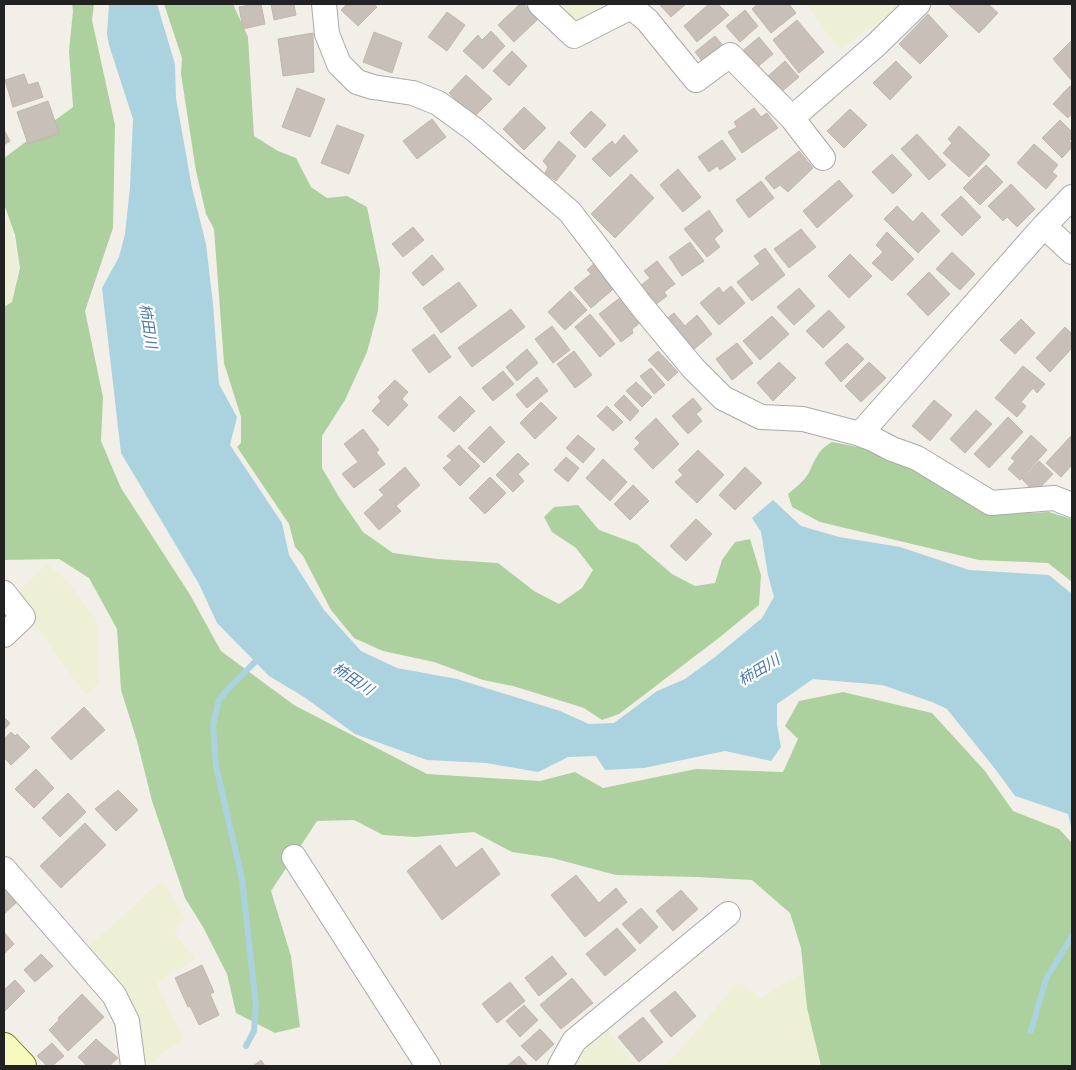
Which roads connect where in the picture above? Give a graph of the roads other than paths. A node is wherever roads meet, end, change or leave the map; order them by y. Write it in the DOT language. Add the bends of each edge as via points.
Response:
graph roads {
  1 [pos="324,4"];
  2 [pos="540,4"];
  3 [pos="918,4"];
  4 [pos="792,118"];
  5 [pos="823,158"];
  6 [pos="1072,198"];
  7 [pos="1044,226"];
  8 [pos="1072,252"];
  9 [pos="860,434"];
  10 [pos="1072,505"];
  11 [pos="4,593"];
  12 [pos="4,635"];
  13 [pos="294,856"];
  14 [pos="4,869"];
  15 [pos="728,914"];
  16 [pos="4,1047"];
  17 [pos="22,1066"];
  18 [pos="133,1066"];
  19 [pos="428,1066"];
  20 [pos="560,1066"];
  1 -- 9 [label="street" via="327,34 339,64 357,82 412,93 438,103 475,130 570,212 640,304 693,368 723,398 761,417 803,419"];
  2 -- 4 [label="street" via="574,36 631,7 647,20 696,80 730,55"];
  3 -- 4 [label="street"];
  4 -- 5 [label="street"];
  6 -- 7 [label="street"];
  7 -- 8 [label="street"];
  7 -- 9 [label="street"];
  9 -- 10 [label="street" via="917,458 991,503 1054,498"];
  11 -- 12 [label="street" via="23,617"];
  13 -- 19 [label="street"];
  14 -- 18 [label="street" via="114,995 128,1021"];
  15 -- 20 [label="street" via="574,1042"];
  16 -- 17 [label="main road"];
}
